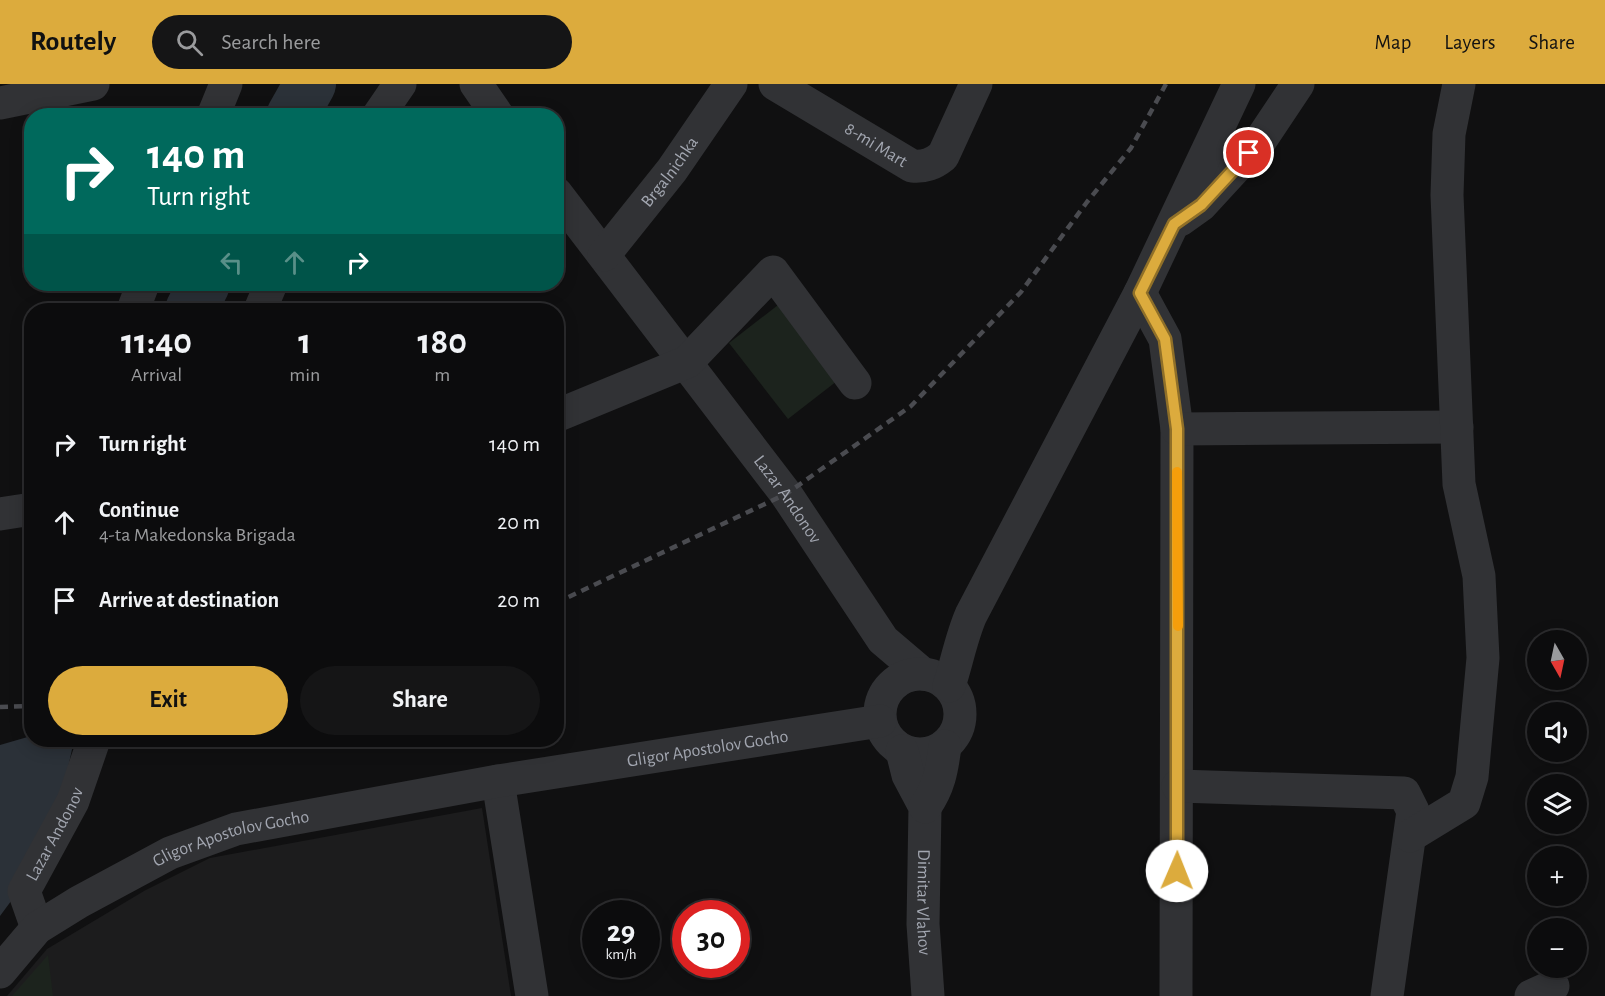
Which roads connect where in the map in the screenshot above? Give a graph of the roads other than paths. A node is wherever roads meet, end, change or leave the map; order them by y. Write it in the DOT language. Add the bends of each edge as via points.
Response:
graph roads {
  1 [pos="93,84"];
  2 [pos="226,84"];
  3 [pos="400,84"];
  4 [pos="476,84"];
  5 [pos="731,84"];
  6 [pos="775,84"];
  7 [pos="976,84"];
  8 [pos="1239,84"];
  9 [pos="1298,84"];
  10 [pos="1459,84"];
  11 [pos="0,103"];
  12 [pos="216,108"];
  13 [pos="384,108"];
  14 [pos="492,108"];
  15 [pos="564,203"];
  16 [pos="1174,224"];
  17 [pos="604,255"];
  18 [pos="1140,293"];
  19 [pos="687,362"];
  20 [pos="855,383"];
  21 [pos="564,413"];
  22 [pos="1457,427"];
  23 [pos="1177,429"];
  24 [pos="24,510"];
  25 [pos="0,514"];
  26 [pos="883,640"];
  27 [pos="935,679"];
  28 [pos="883,706"];
  29 [pos="945,746"];
  30 [pos="92,747"];
  31 [pos="902,751"];
  32 [pos="498,781"];
  33 [pos="1178,786"];
  34 [pos="925,807"];
  35 [pos="1410,837"];
  36 [pos="37,928"];
  37 [pos="0,972"];
  38 [pos="532,996"];
  39 [pos="927,996"];
  40 [pos="1175,996"];
  41 [pos="1387,996"];
  1 -- 11 [label="street"];
  2 -- 12 [label="street"];
  3 -- 13 [label="street"];
  4 -- 14 [label="street"];
  5 -- 17 [label="street, Brgalnichka" via="672,170"];
  6 -- 7 [label="street, 8-mi Mart" via="912,166 923,167 943,156"];
  8 -- 16 [label="street"];
  9 -- 16 [label="street" via="1260,141 1201,205"];
  10 -- 22 [label="street" via="1449,134 1447,195"];
  15 -- 17 [label="street, Lazar Andonov"];
  16 -- 18 [label="street"];
  17 -- 19 [label="street, Lazar Andonov"];
  18 -- 23 [label="street" via="1165,339"];
  18 -- 27 [label="street" via="962,637 949,648"];
  19 -- 20 [label="street" via="773,272"];
  19 -- 21 [label="street"];
  19 -- 26 [label="street, Lazar Andonov" via="786,494"];
  22 -- 23 [label="street"];
  22 -- 35 [label="street" via="1459,484 1479,576 1483,658 1472,777 1464,803"];
  23 -- 33 [label="street"];
  24 -- 25 [label="street"];
  26 -- 27 [label="street, Lazar Andonov"];
  26 -- 28 [label="street, Lazar Andonov"];
  27 -- 28 [label="street" via="903,678"];
  27 -- 29 [label="street" via="957,698 960,711 959,724"];
  28 -- 31 [label="street" via="891,743"];
  28 -- 32 [label="street, Gligor Apostolov Gocho"];
  29 -- 31 [label="street" via="924,755"];
  29 -- 34 [label="street, Dimitar Vlahov" via="940,782"];
  30 -- 36 [label="street, Lazar Andonov" via="73,801 24,891"];
  31 -- 34 [label="street, Dimitar Vlahov" via="908,775"];
  32 -- 36 [label="street, Gligor Apostolov Gocho" via="236,829 170,853"];
  32 -- 38 [label="street"];
  33 -- 35 [label="street" via="1404,793 1413,811"];
  33 -- 40 [label="street"];
  34 -- 39 [label="street, Dimitar Vlahov" via="923,924"];
  35 -- 41 [label="street"];
  36 -- 37 [label="street, Gligor Apostolov Gocho"];
}
